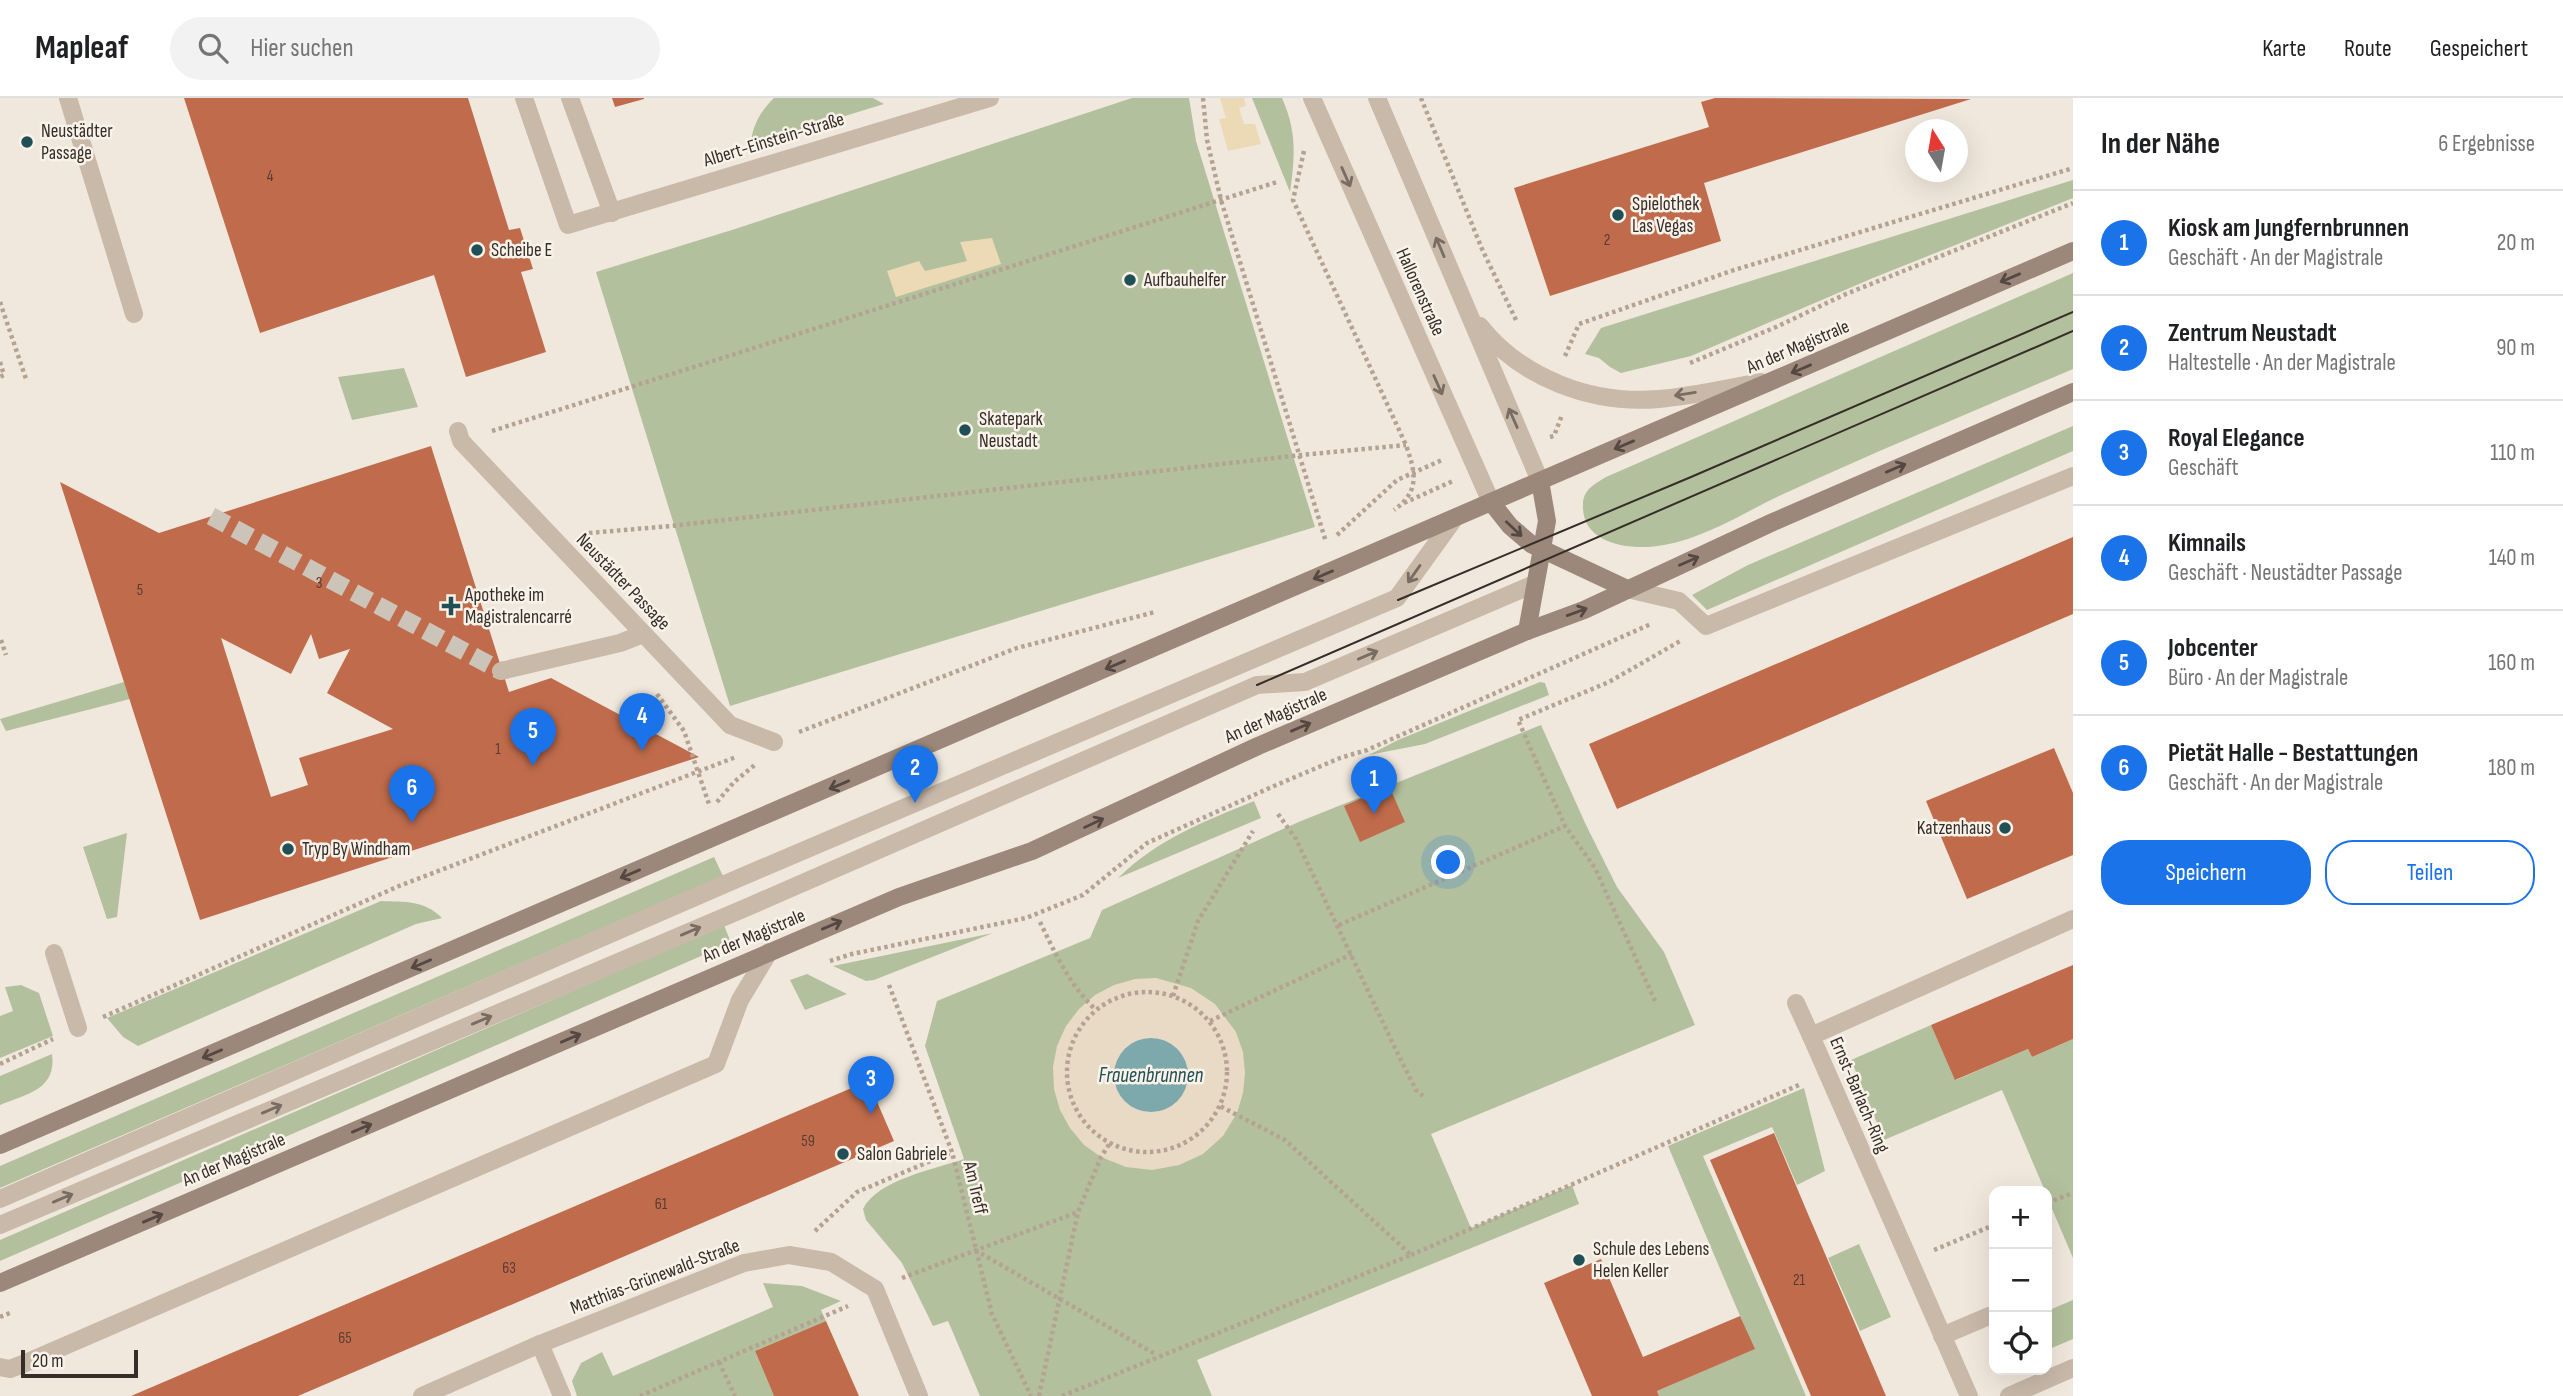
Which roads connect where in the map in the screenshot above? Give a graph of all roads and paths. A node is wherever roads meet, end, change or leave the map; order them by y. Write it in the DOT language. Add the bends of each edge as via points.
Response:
graph roads {
  1 [pos="68,98"];
  2 [pos="524,98"];
  3 [pos="570,98"];
  4 [pos="990,98"];
  5 [pos="1203,98"];
  6 [pos="1312,98"];
  7 [pos="1377,98"];
  8 [pos="1421,98"];
  9 [pos="2073,168"];
  10 [pos="1277,182"];
  11 [pos="1221,200"];
  12 [pos="1293,200"];
  13 [pos="2073,203"];
  14 [pos="612,213"];
  15 [pos="2073,251"];
  16 [pos="0,302"];
  17 [pos="1466,310"];
  18 [pos="134,314"];
  19 [pos="1579,324"];
  20 [pos="1520,329"];
  21 [pos="0,362"];
  22 [pos="1682,367"];
  23 [pos="2,376"];
  24 [pos="26,379"];
  25 [pos="1777,379"];
  26 [pos="2073,392"];
  27 [pos="459,436"];
  28 [pos="1406,445"];
  29 [pos="1301,454"];
  30 [pos="2073,476"];
  31 [pos="1540,481"];
  32 [pos="1491,502"];
  33 [pos="1387,515"];
  34 [pos="1454,519"];
  35 [pos="1348,535"];
  36 [pos="550,536"];
  37 [pos="1327,544"];
  38 [pos="1315,549"];
  39 [pos="1543,550"];
  40 [pos="1534,584"];
  41 [pos="1627,589"];
  42 [pos="1398,600"];
  43 [pos="1160,610"];
  44 [pos="1706,626"];
  45 [pos="1527,631"];
  46 [pos="643,634"];
  47 [pos="1,640"];
  48 [pos="6,655"];
  49 [pos="501,671"];
  50 [pos="652,687"];
  51 [pos="774,742"];
  52 [pos="697,773"];
  53 [pos="710,807"];
  54 [pos="1278,814"];
  55 [pos="1565,826"];
  56 [pos="1253,831"];
  57 [pos="752,873"];
  58 [pos="2073,919"];
  59 [pos="1040,922"];
  60 [pos="1339,925"];
  61 [pos="769,952"];
  62 [pos="54,953"];
  63 [pos="1352,954"];
  64 [pos="889,985"];
  65 [pos="1173,996"];
  66 [pos="1656,1001"];
  67 [pos="1796,1003"];
  68 [pos="1096,1010"];
  69 [pos="1210,1021"];
  70 [pos="78,1028"];
  71 [pos="1811,1036"];
  72 [pos="0,1064"];
  73 [pos="1826,1073"];
  74 [pos="1423,1096"];
  75 [pos="1220,1106"];
  76 [pos="1110,1143"];
  77 [pos="0,1145"];
  78 [pos="952,1152"];
  79 [pos="2073,1193"];
  80 [pos="0,1199"];
  81 [pos="2052,1201"];
  82 [pos="1078,1212"];
  83 [pos="0,1225"];
  84 [pos="1989,1227"];
  85 [pos="975,1250"];
  86 [pos="789,1255"];
  87 [pos="1411,1255"];
  88 [pos="1908,1260"];
  89 [pos="0,1283"];
  90 [pos="875,1291"];
  91 [pos="1060,1298"];
  92 [pos="1989,1315"];
  93 [pos="1942,1336"];
  94 [pos="540,1344"];
  95 [pos="1155,1354"];
  96 [pos="719,1361"];
  97 [pos="0,1367"];
  98 [pos="2073,1368"];
  99 [pos="422,1396"];
  100 [pos="562,1396"];
  101 [pos="640,1396"];
  102 [pos="735,1396"];
  103 [pos="919,1396"];
  104 [pos="1031,1396"];
  105 [pos="1039,1396"];
  106 [pos="1062,1396"];
  107 [pos="1969,1396"];
  108 [pos="2009,1396"];
  1 -- 18 [label="street"];
  2 -- 14 [label="street, Albert-Einstein-Straße" via="568,225"];
  3 -- 14 [label="street"];
  4 -- 14 [label="street, Albert-Einstein-Straße"];
  5 -- 11 [label="path"];
  6 -- 32 [label="street, Hallorenstraße, one-way"];
  17 -- 7 [label="street, Hallorenstraße, one-way"];
  8 -- 20 [label="path"];
  9 -- 19 [label="path" via="1734,270"];
  10 -- 11 [label="path"];
  11 -- 27 [label="path"];
  11 -- 29 [label="path"];
  12 -- 28 [label="path"];
  13 -- 22 [label="path"];
  15 -- 25 [label="main road, An der Magistrale, one-way"];
  16 -- 24 [label="path"];
  25 -- 17 [label="street, one-way" via="1658,399 1602,397 1524,368 1494,344"];
  31 -- 17 [label="street, Hallorenstraße, one-way"];
  21 -- 23 [label="path"];
  25 -- 31 [label="main road, An der Magistrale, one-way"];
  41 -- 26 [label="main road, An der Magistrale, one-way"];
  27 -- 36 [label="street, Neustädter Passage"];
  28 -- 29 [label="path"];
  28 -- 33 [label="path" via="1415,471 1412,483 1403,503"];
  29 -- 36 [label="path"];
  29 -- 37 [label="path"];
  30 -- 44 [label="street"];
  31 -- 32 [label="main road, An der Magistrale"];
  31 -- 39 [label="main road" via="1547,521"];
  32 -- 34 [label="main road, An der Magistrale"];
  32 -- 39 [label="main road, one-way" via="1510,526"];
  34 -- 57 [label="street, one-way" via="1397,598"];
  34 -- 77 [label="main road, An der Magistrale, one-way"];
  35 -- 37 [label="path"];
  36 -- 46 [label="street, Neustädter Passage"];
  37 -- 38 [label="path"];
  39 -- 40 [label="main road"];
  39 -- 41 [label="main road"];
  40 -- 45 [label="main road"];
  83 -- 40 [label="street, one-way" via="1257,685 1305,682"];
  41 -- 44 [label="street" via="1679,601"];
  45 -- 41 [label="main road, An der Magistrale, one-way"];
  42 -- 57 [label="street"];
  43 -- 51 [label="path" via="1017,648"];
  44 -- 55 [label="path" via="1609,682 1518,720"];
  61 -- 45 [label="main road, An der Magistrale, one-way" via="899,897 1032,851 1258,746"];
  46 -- 49 [label="street"];
  46 -- 51 [label="street, Neustädter Passage" via="730,725"];
  47 -- 48 [label="path"];
  50 -- 52 [label="path" via="684,730"];
  51 -- 52 [label="path"];
  52 -- 53 [label="path"];
  52 -- 70 [label="path" via="399,886"];
  54 -- 60 [label="path" via="1296,839"];
  55 -- 60 [label="path"];
  55 -- 66 [label="path" via="1595,868"];
  56 -- 65 [label="path" via="1198,921"];
  57 -- 80 [label="street"];
  58 -- 71 [label="street, Ernst-Barlach-Ring"];
  59 -- 68 [label="path" via="1062,968"];
  60 -- 63 [label="path"];
  89 -- 61 [label="main road, An der Magistrale, one-way"];
  61 -- 97 [label="street" via="740,1000 716,1064 23,1364"];
  62 -- 70 [label="street"];
  63 -- 69 [label="path"];
  63 -- 74 [label="path" via="1416,1090"];
  64 -- 78 [label="path, Am Treff"];
  65 -- 68 [label="path" via="1146,992 1120,996"];
  65 -- 69 [label="path"];
  67 -- 71 [label="street"];
  68 -- 76 [label="path" via="1079,1030 1069,1055 1067,1082 1075,1107 1091,1129"];
  69 -- 75 [label="path" via="1222,1040 1227,1062 1227,1085"];
  70 -- 72 [label="path"];
  71 -- 73 [label="street, Ernst-Barlach-Ring"];
  73 -- 87 [label="path"];
  73 -- 88 [label="street, Ernst-Barlach-Ring"];
  75 -- 76 [label="path" via="1206,1127 1186,1142 1162,1150 1137,1151"];
  75 -- 87 [label="path" via="1285,1140"];
  76 -- 82 [label="path"];
  78 -- 85 [label="path, Am Treff"];
  78 -- 86 [label="path" via="857,1192"];
  79 -- 81 [label="path"];
  82 -- 85 [label="path"];
  82 -- 91 [label="path"];
  84 -- 88 [label="path"];
  85 -- 90 [label="path"];
  85 -- 91 [label="path"];
  85 -- 104 [label="path, Am Treff" via="992,1314"];
  86 -- 90 [label="street, Matthias-Grünewald-Straße" via="831,1262"];
  86 -- 94 [label="street, Matthias-Grünewald-Straße" via="744,1264"];
  87 -- 106 [label="path"];
  88 -- 93 [label="street, Ernst-Barlach-Ring"];
  90 -- 96 [label="path"];
  90 -- 103 [label="street"];
  91 -- 95 [label="path"];
  91 -- 105 [label="path"];
  92 -- 93 [label="street"];
  93 -- 107 [label="street, Ernst-Barlach-Ring"];
  94 -- 99 [label="street, Matthias-Grünewald-Straße"];
  94 -- 100 [label="street"];
  96 -- 101 [label="path"];
  96 -- 102 [label="path"];
  98 -- 108 [label="street"];
}
